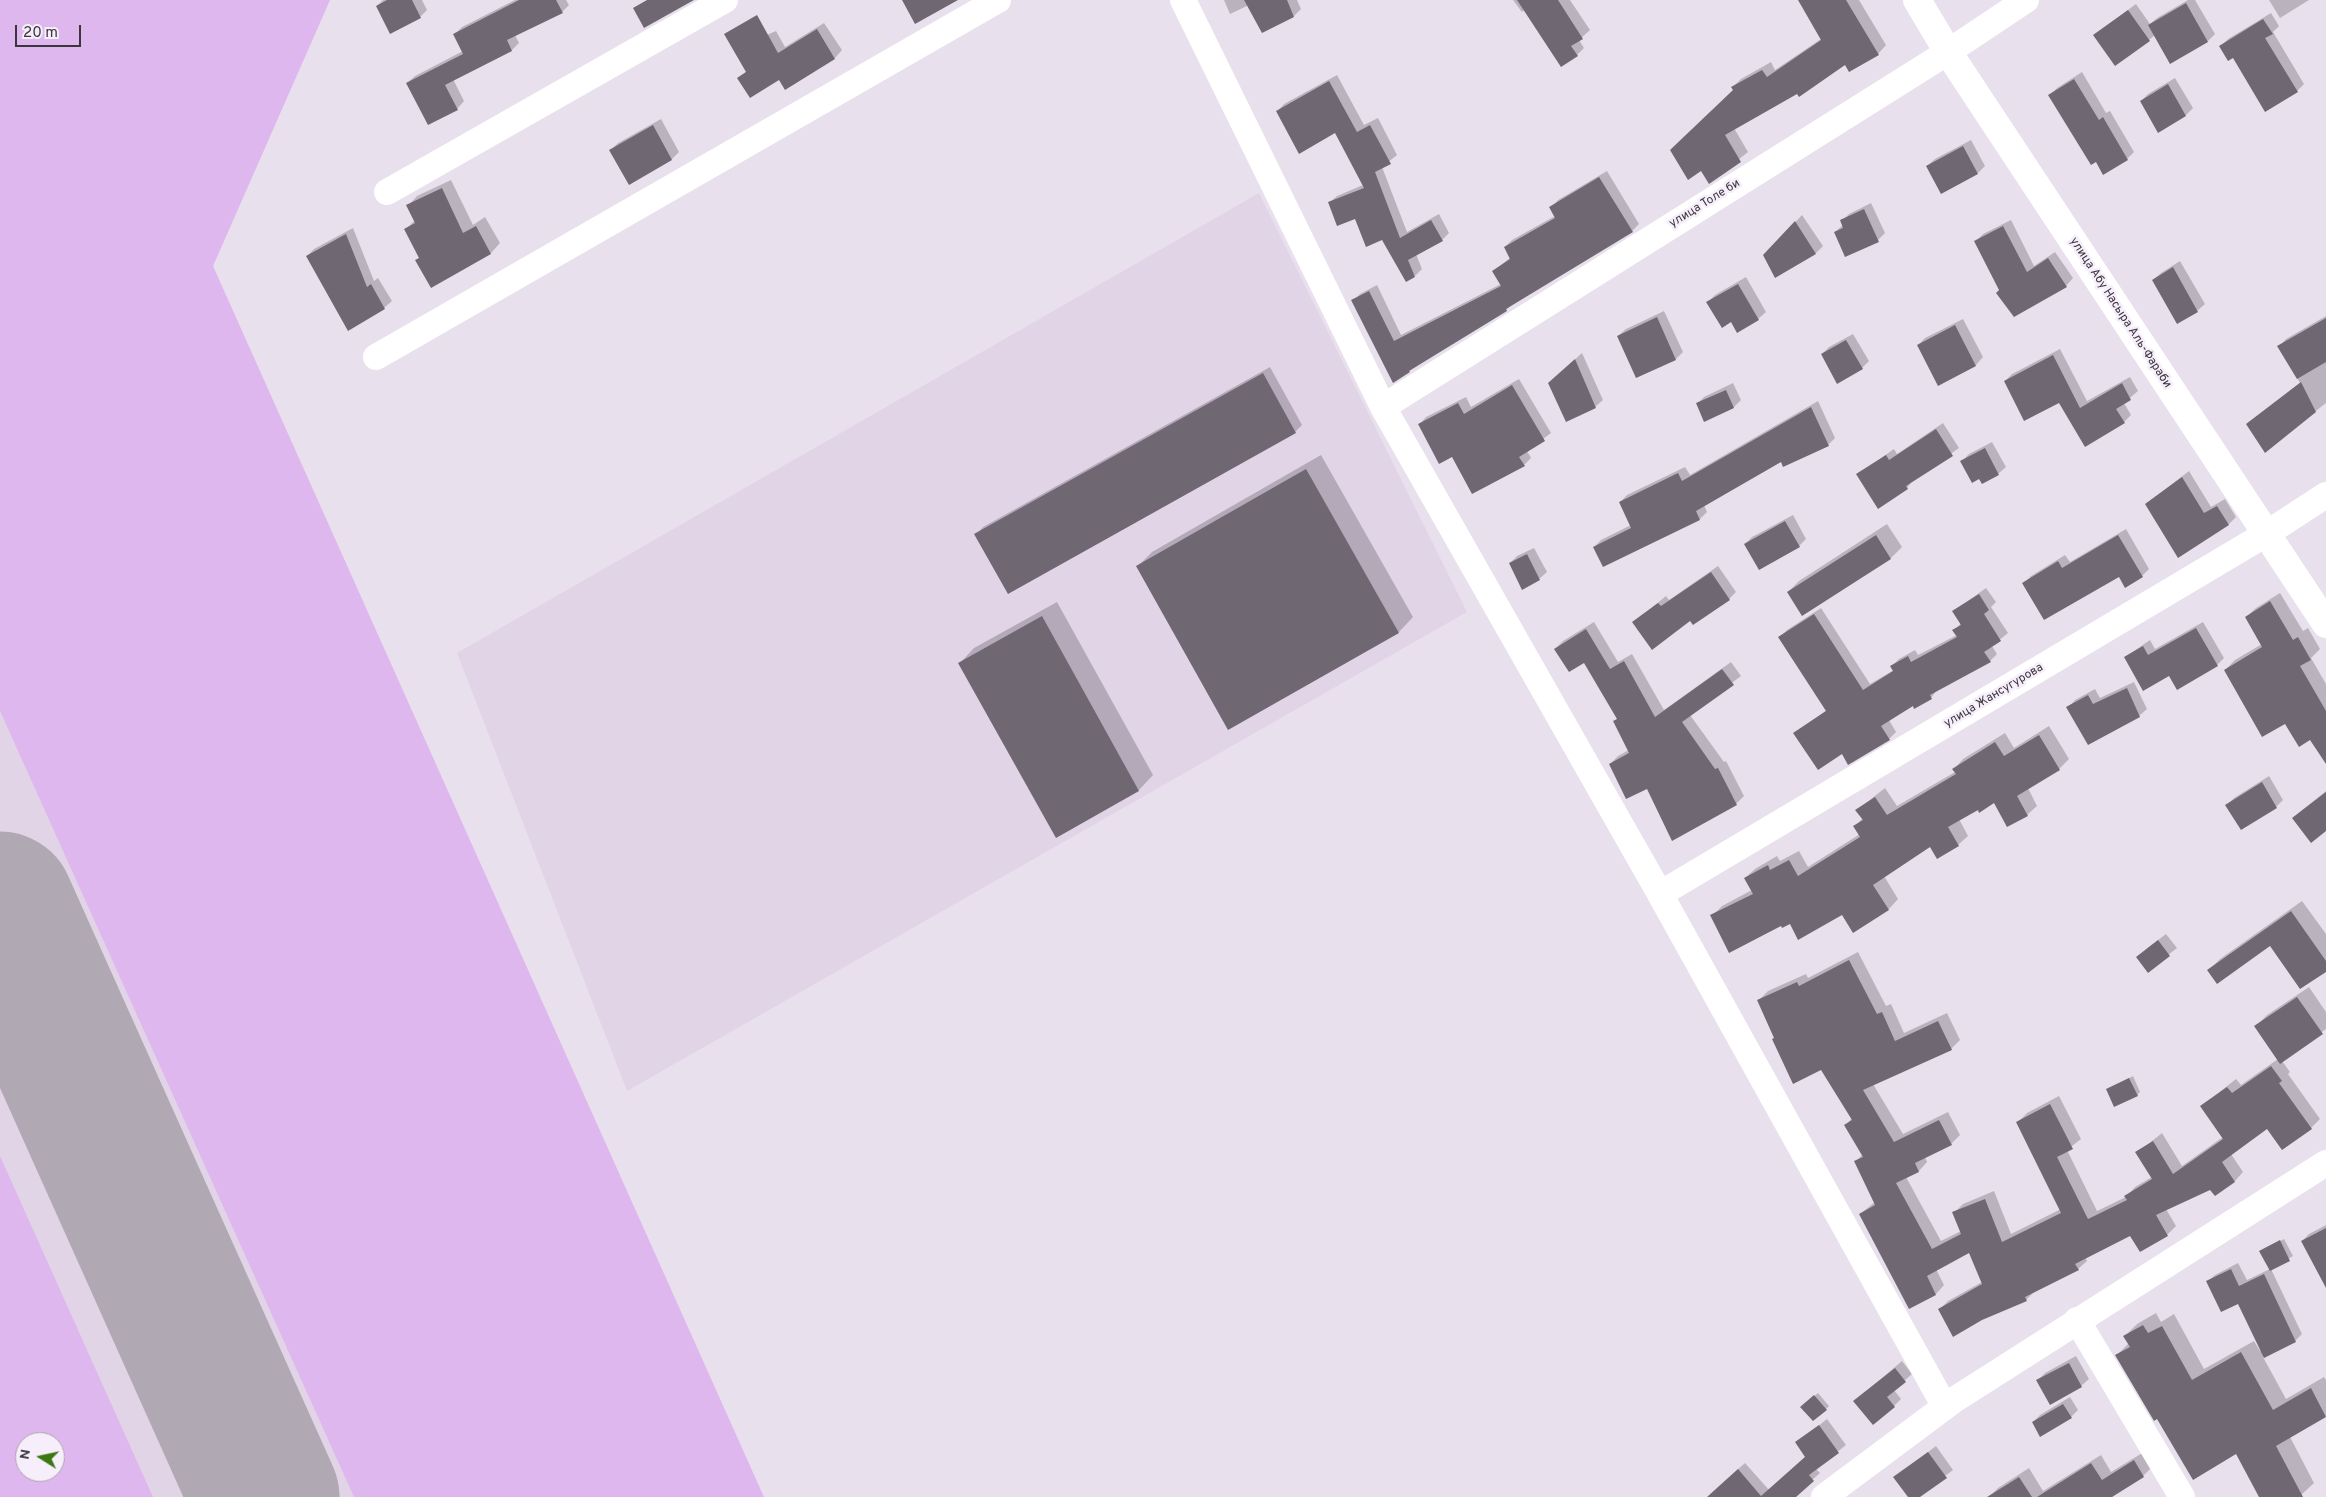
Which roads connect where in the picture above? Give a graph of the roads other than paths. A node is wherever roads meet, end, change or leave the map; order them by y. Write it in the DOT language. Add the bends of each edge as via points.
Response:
graph roads {
  1 [pos="725,0"];
  2 [pos="998,0"];
  3 [pos="1183,0"];
  4 [pos="1917,0"];
  5 [pos="2026,0"];
  6 [pos="1948,52"];
  7 [pos="387,192"];
  8 [pos="376,357"];
  9 [pos="1383,407"];
  10 [pos="2326,496"];
  11 [pos="2266,534"];
  12 [pos="2326,624"];
  13 [pos="1660,894"];
  14 [pos="2326,1163"];
  15 [pos="2077,1320"];
  16 [pos="1944,1407"];
  17 [pos="1824,1497"];
  18 [pos="2182,1497"];
  1 -- 7 [label="street"];
  2 -- 8 [label="street"];
  3 -- 9 [label="street"];
  4 -- 6 [label="street, улица Абу Насыра Аль-Фараби"];
  5 -- 6 [label="street, улица Толе би"];
  6 -- 9 [label="street, улица Толе би"];
  6 -- 11 [label="street, улица Абу Насыра Аль-Фараби"];
  9 -- 13 [label="street"];
  10 -- 11 [label="street, улица Жансугурова"];
  11 -- 12 [label="street, улица Абу Насыра Аль-Фараби"];
  11 -- 13 [label="street, улица Жансугурова"];
  13 -- 16 [label="street"];
  14 -- 15 [label="street"];
  15 -- 16 [label="street"];
  15 -- 18 [label="street"];
  16 -- 17 [label="street"];
}
